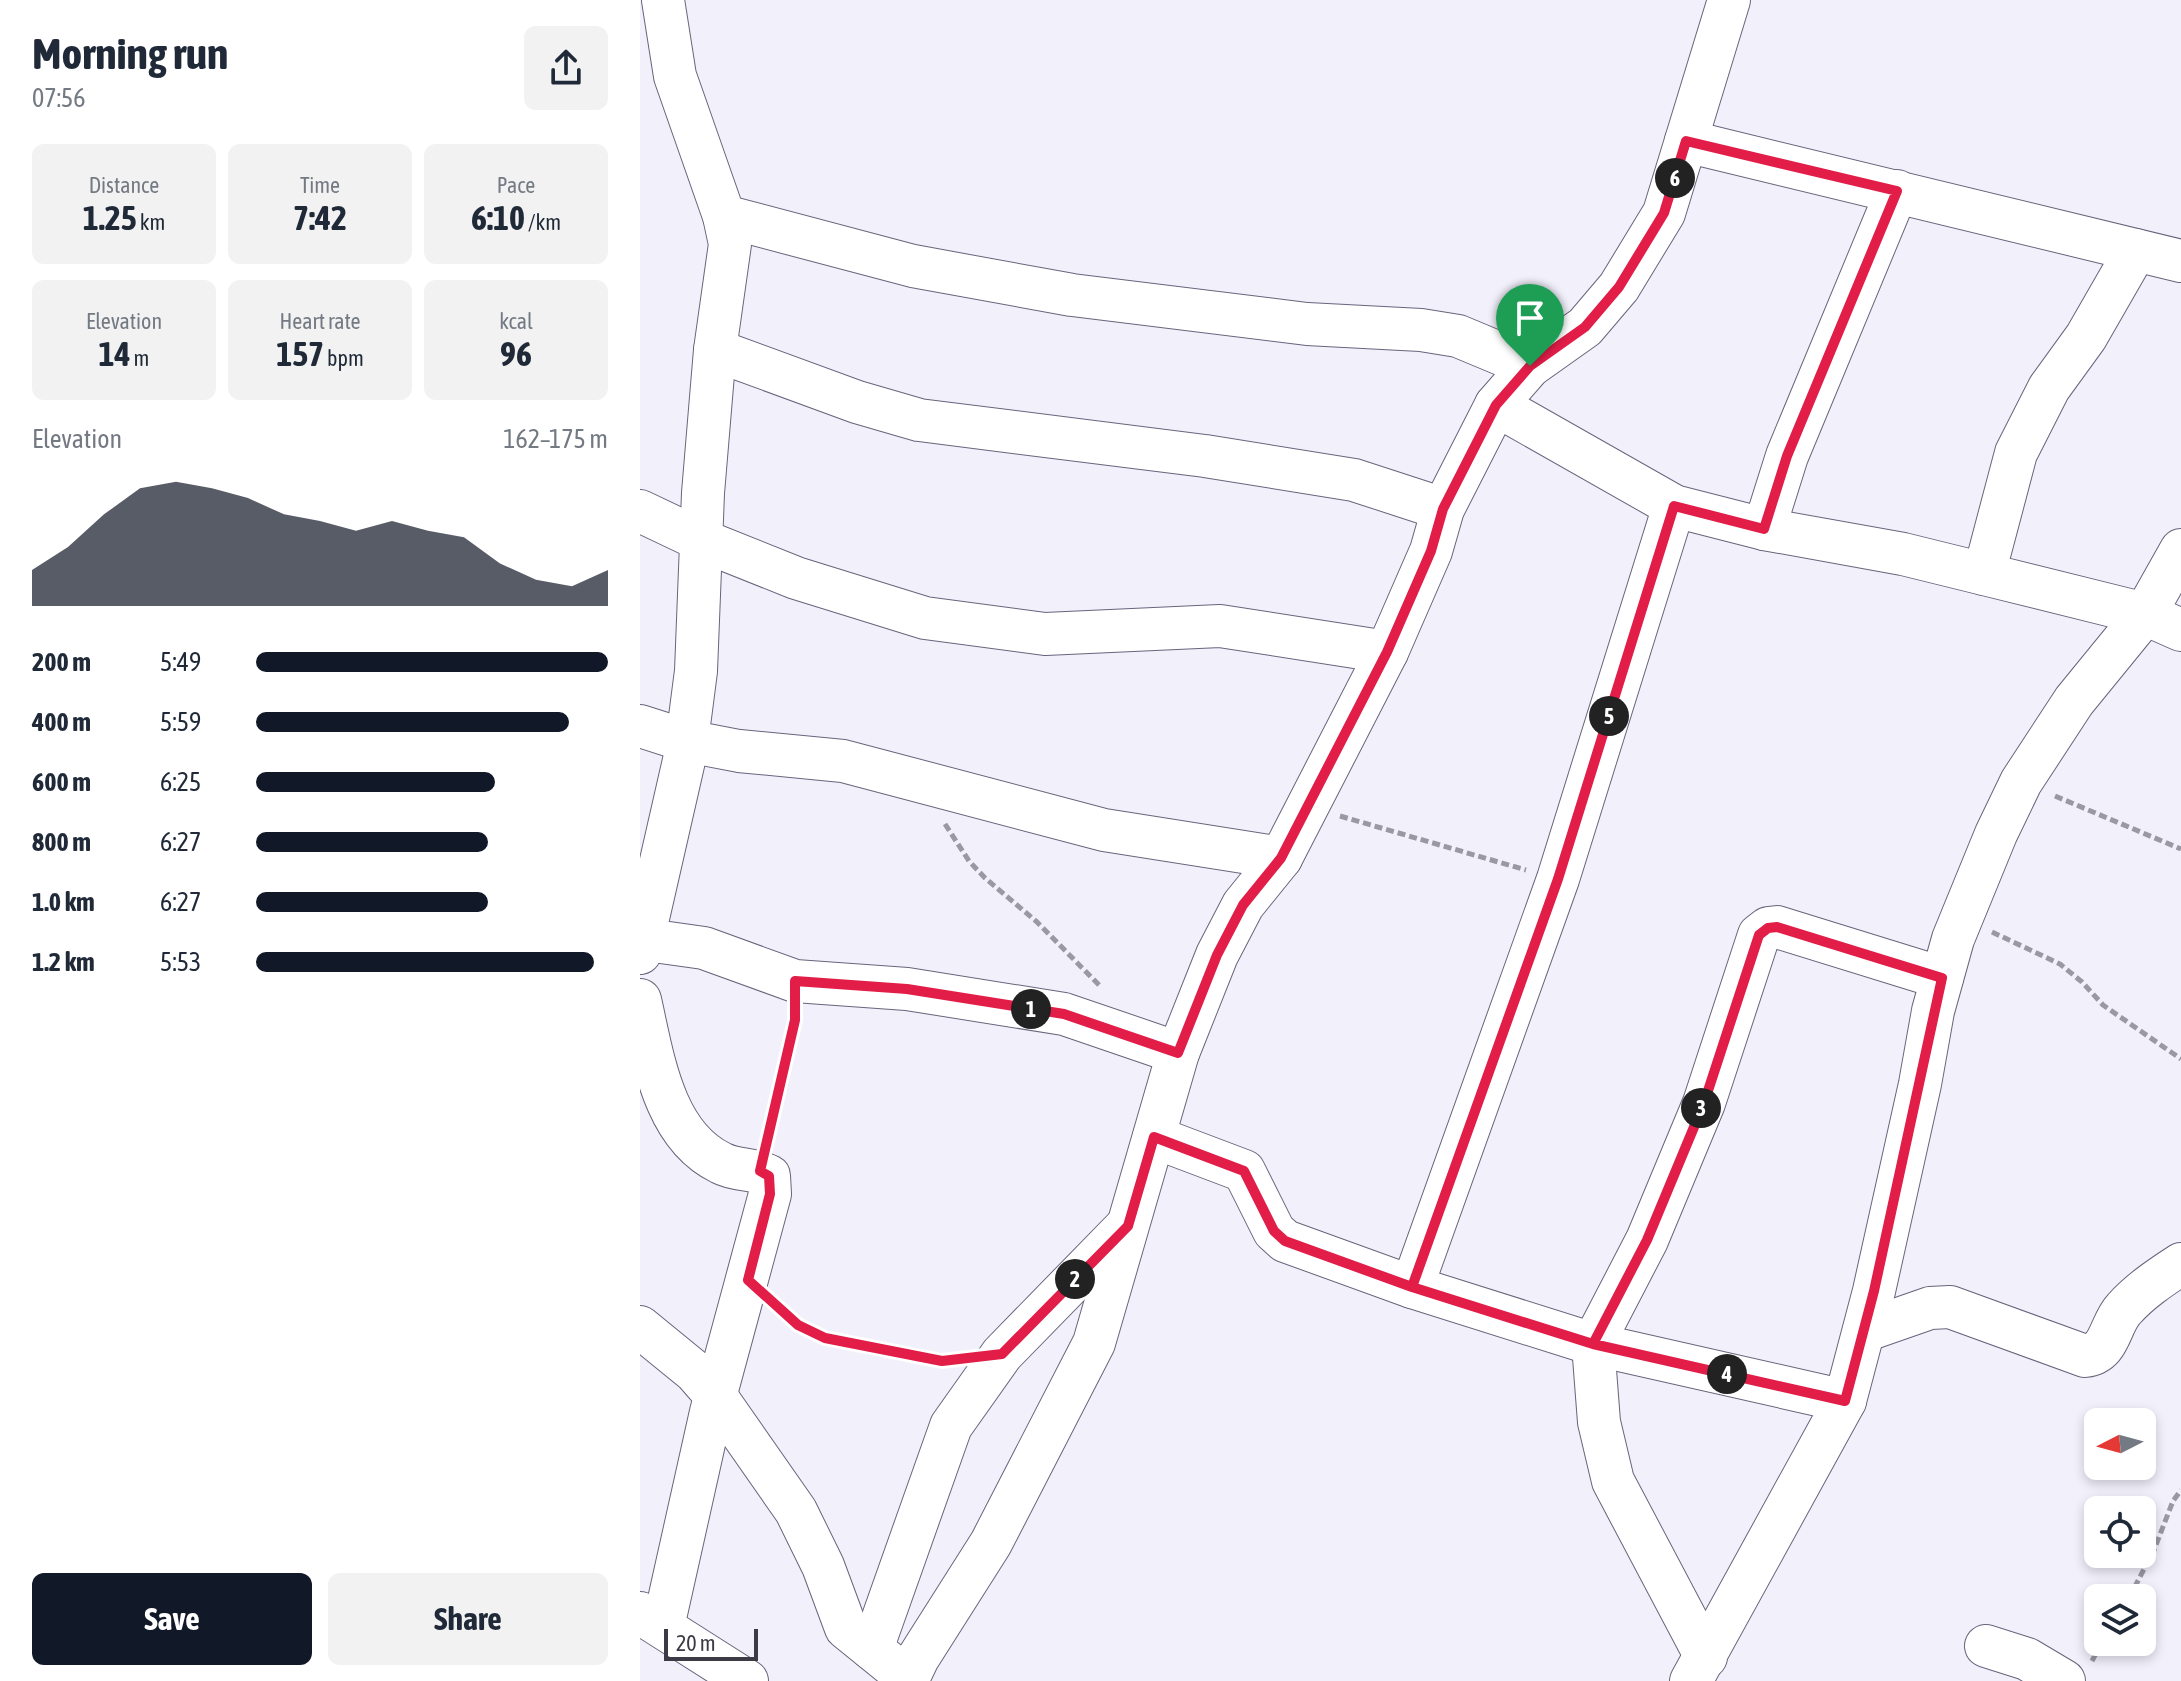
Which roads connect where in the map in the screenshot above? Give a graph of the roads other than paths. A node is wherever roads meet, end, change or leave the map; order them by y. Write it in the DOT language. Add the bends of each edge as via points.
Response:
graph roads {
  1 [pos="663,0"];
  2 [pos="1729,0"];
  3 [pos="1686,141"];
  4 [pos="1897,191"];
  5 [pos="724,216"];
  6 [pos="2136,250"];
  7 [pos="2181,261"];
  8 [pos="715,350"];
  9 [pos="1530,366"];
  10 [pos="1496,405"];
  11 [pos="1674,506"];
  12 [pos="1443,509"];
  13 [pos="640,511"];
  14 [pos="1764,529"];
  15 [pos="701,540"];
  16 [pos="2181,550"];
  17 [pos="1984,574"];
  18 [pos="2163,622"];
  19 [pos="1387,652"];
  20 [pos="640,726"];
  21 [pos="687,741"];
  22 [pos="1281,858"];
  23 [pos="641,944"];
  24 [pos="1942,978"];
  25 [pos="640,1000"];
  26 [pos="1178,1053"];
  27 [pos="1154,1137"];
  28 [pos="1128,1226"];
  29 [pos="2181,1264"];
  30 [pos="1412,1287"];
  31 [pos="640,1327"];
  32 [pos="1864,1331"];
  33 [pos="1593,1344"];
  34 [pos="715,1395"];
  35 [pos="1845,1401"];
  36 [pos="652,1620"];
  37 [pos="1986,1646"];
  38 [pos="872,1649"];
  39 [pos="1698,1669"];
  40 [pos="908,1680"];
  41 [pos="747,1681"];
  42 [pos="2064,1681"];
  1 -- 5 [label="street" via="675,76"];
  2 -- 3 [label="street"];
  3 -- 4 [label="street"];
  3 -- 9 [label="street" via="1664,213 1619,287 1585,327"];
  4 -- 6 [label="street"];
  4 -- 14 [label="street" via="1787,456"];
  5 -- 8 [label="street" via="730,244"];
  5 -- 9 [label="street" via="913,266 1072,295 1307,324 1458,336"];
  6 -- 7 [label="street"];
  6 -- 17 [label="street" via="2086,337 2049,388 2016,453"];
  8 -- 12 [label="street" via="919,420 1354,480"];
  8 -- 15 [label="street"];
  9 -- 10 [label="street"];
  10 -- 11 [label="street"];
  10 -- 12 [label="street"];
  11 -- 14 [label="street"];
  11 -- 30 [label="street" via="1558,879"];
  12 -- 19 [label="street" via="1431,551"];
  13 -- 15 [label="street"];
  14 -- 17 [label="street"];
  15 -- 19 [label="street" via="796,578 925,618 1045,634 1220,626"];
  15 -- 21 [label="street" via="696,671"];
  16 -- 18 [label="street"];
  17 -- 18 [label="street"];
  18 -- 24 [label="street" via="2074,701 2021,782"];
  19 -- 22 [label="street"];
  20 -- 21 [label="street"];
  21 -- 22 [label="street" via="843,761 1104,830"];
  21 -- 23 [label="street"];
  22 -- 26 [label="street" via="1243,905"];
  23 -- 26 [label="street" via="704,948 795,981 907,989 1064,1014"];
  24 -- 32 [label="street"];
  24 -- 33 [label="street" via="1777,927 1759,935 1704,1103 1647,1240"];
  25 -- 34 [label="street" via="673,1114 701,1151 724,1165 769,1176 770,1194"];
  26 -- 27 [label="street"];
  27 -- 28 [label="street"];
  27 -- 30 [label="street" via="1244,1171 1274,1231 1285,1241"];
  28 -- 38 [label="street" via="1002,1354 951,1426"];
  28 -- 40 [label="street" via="1094,1343 991,1543"];
  29 -- 32 [label="street" via="2122,1310 2094,1355 1950,1307 1930,1308"];
  30 -- 33 [label="street"];
  31 -- 34 [label="street"];
  32 -- 35 [label="street"];
  33 -- 35 [label="street"];
  33 -- 39 [label="street" via="1599,1422 1613,1481"];
  34 -- 36 [label="street"];
  34 -- 38 [label="street" via="796,1511 846,1628"];
  35 -- 39 [label="street"];
  36 -- 41 [label="street"];
  37 -- 42 [label="street" via="2027,1659"];
  38 -- 40 [label="street"];
}
